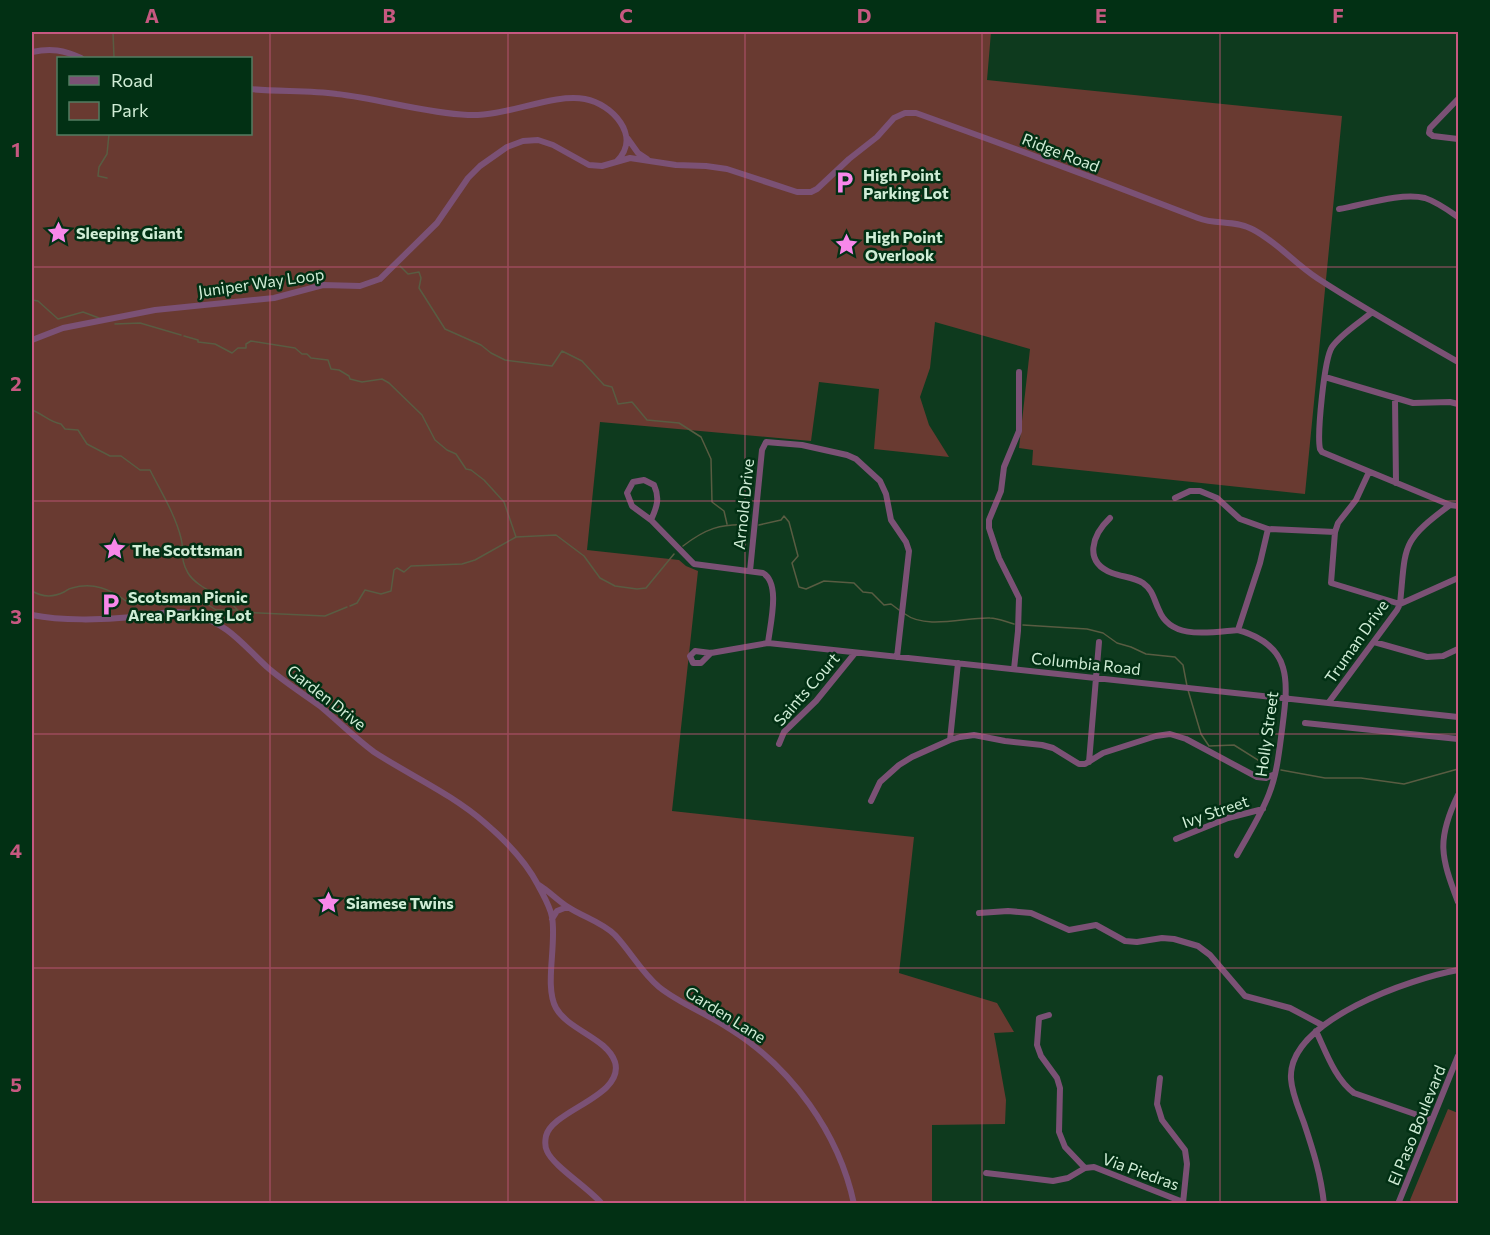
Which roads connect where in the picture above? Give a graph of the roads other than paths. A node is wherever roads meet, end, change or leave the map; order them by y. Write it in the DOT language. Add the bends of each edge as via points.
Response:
graph roads {
  1 [pos="32,52"];
  2 [pos="79,57"];
  3 [pos="252,88"];
  4 [pos="1458,99"];
  5 [pos="627,138"];
  6 [pos="1458,139"];
  7 [pos="646,159"];
  8 [pos="617,161"];
  9 [pos="1339,209"];
  10 [pos="1458,217"];
  11 [pos="1371,313"];
  12 [pos="32,340"];
  13 [pos="1458,362"];
  14 [pos="1019,372"];
  15 [pos="1325,377"];
  16 [pos="1395,399"];
  17 [pos="1457,404"];
  18 [pos="1369,472"];
  19 [pos="1396,483"];
  20 [pos="1175,498"];
  21 [pos="1450,505"];
  22 [pos="1458,506"];
  23 [pos="1110,518"];
  24 [pos="651,520"];
  25 [pos="1268,530"];
  26 [pos="1335,532"];
  27 [pos="750,571"];
  28 [pos="1458,578"];
  29 [pos="1400,604"];
  30 [pos="32,615"];
  31 [pos="1238,630"];
  32 [pos="1099,642"];
  33 [pos="1374,642"];
  34 [pos="768,643"];
  35 [pos="1458,649"];
  36 [pos="711,653"];
  37 [pos="855,653"];
  38 [pos="897,657"];
  39 [pos="958,663"];
  40 [pos="1014,669"];
  41 [pos="1096,678"];
  42 [pos="1286,697"];
  43 [pos="1329,702"];
  44 [pos="1458,717"];
  45 [pos="1305,723"];
  46 [pos="1458,739"];
  47 [pos="950,740"];
  48 [pos="779,744"];
  49 [pos="1089,762"];
  50 [pos="1275,774"];
  51 [pos="1458,795"];
  52 [pos="871,801"];
  53 [pos="1263,809"];
  54 [pos="1176,839"];
  55 [pos="1237,855"];
  56 [pos="538,885"];
  57 [pos="1458,902"];
  58 [pos="567,907"];
  59 [pos="979,913"];
  60 [pos="552,919"];
  61 [pos="1458,970"];
  62 [pos="1049,1015"];
  63 [pos="1322,1025"];
  64 [pos="1316,1031"];
  65 [pos="1458,1056"];
  66 [pos="1160,1078"];
  67 [pos="1432,1120"];
  68 [pos="1085,1168"];
  69 [pos="986,1173"];
  70 [pos="602,1203"];
  71 [pos="854,1203"];
  72 [pos="1183,1203"];
  73 [pos="1324,1203"];
  74 [pos="1398,1203"];
  1 -- 2 [label="street" via="49,49"];
  3 -- 5 [label="street" via="338,94 470,115 513,111 566,98 585,99 614,113"];
  4 -- 6 [label="street" via="1429,133"];
  5 -- 7 [label="street"];
  5 -- 8 [label="street" via="623,155"];
  7 -- 8 [label="street, Ridge Road"];
  7 -- 11 [label="street, Ridge Road" via="727,169 797,192 811,192 894,118 916,113 1204,220 1246,226"];
  8 -- 12 [label="street, Juniper Way Loop" via="589,165 553,145 523,141 507,147 474,172 437,223 371,284 323,285 274,298 155,310 63,328"];
  9 -- 10 [label="street" via="1417,197 1430,200"];
  11 -- 13 [label="street, Ridge Road"];
  11 -- 15 [label="street" via="1334,345 1328,355"];
  14 -- 40 [label="street" via="1018,431 989,520 999,558 1019,598"];
  15 -- 16 [label="street"];
  15 -- 18 [label="street" via="1320,449"];
  16 -- 17 [label="street"];
  16 -- 19 [label="street"];
  18 -- 19 [label="street"];
  18 -- 26 [label="street"];
  19 -- 21 [label="street"];
  20 -- 25 [label="street" via="1190,491 1208,494 1240,519"];
  21 -- 22 [label="street"];
  21 -- 29 [label="street, Truman Drive" via="1419,529 1408,543"];
  23 -- 31 [label="street" via="1100,527 1093,544 1100,566 1145,584 1163,618 1172,626 1195,632"];
  24 -- 24 [label="street" via="657,506 657,491 644,480 633,482 627,493 629,501"];
  24 -- 27 [label="street" via="694,564"];
  25 -- 26 [label="street"];
  25 -- 31 [label="street"];
  26 -- 29 [label="street" via="1331,583"];
  27 -- 34 [label="street" via="764,573 772,581"];
  27 -- 38 [label="street, Arnold Drive" via="766,442 802,445 855,459 880,481 891,520 909,551"];
  28 -- 29 [label="street"];
  29 -- 33 [label="street, Truman Drive"];
  30 -- 56 [label="street, Garden Drive" via="110,619 168,612 193,614 219,624 374,751 480,818 521,860"];
  31 -- 42 [label="street, Holly Street" via="1259,639 1278,658 1285,673"];
  32 -- 41 [label="street"];
  33 -- 35 [label="street" via="1427,657 1443,656"];
  33 -- 43 [label="street, Truman Drive"];
  34 -- 36 [label="street, Columbia Road"];
  34 -- 37 [label="street, Columbia Road"];
  37 -- 38 [label="street, Columbia Road"];
  37 -- 48 [label="street, Saints Court" via="816,701 783,732"];
  38 -- 39 [label="street, Columbia Road"];
  39 -- 40 [label="street, Columbia Road"];
  39 -- 47 [label="street"];
  40 -- 41 [label="street, Columbia Road"];
  41 -- 42 [label="street, Columbia Road"];
  41 -- 49 [label="street"];
  42 -- 43 [label="street, Columbia Road"];
  42 -- 50 [label="street, Holly Street"];
  43 -- 44 [label="street, Columbia Road"];
  45 -- 46 [label="street"];
  47 -- 49 [label="street" via="974,735 1042,745 1079,764"];
  47 -- 52 [label="street" via="892,770 880,782"];
  49 -- 50 [label="street" via="1103,753 1170,734 1257,777"];
  50 -- 53 [label="street, Holly Street"];
  51 -- 57 [label="street" via="1446,821 1443,846"];
  53 -- 54 [label="street, Ivy Street"];
  53 -- 55 [label="street, Holly Street"];
  56 -- 58 [label="street, Garden Lane"];
  56 -- 60 [label="street, Garden Drive"];
  58 -- 60 [label="street"];
  58 -- 71 [label="street, Garden Lane" via="613,933 661,989 730,1028 780,1068 827,1132"];
  59 -- 63 [label="street" via="1031,913 1069,930 1096,925 1132,942 1162,938 1188,942 1207,951 1245,996 1290,1008"];
  60 -- 70 [label="street, Garden Drive" via="553,1002 562,1016 605,1048 616,1069 607,1087 555,1122 546,1135 546,1151"];
  61 -- 63 [label="street" via="1354,1005"];
  62 -- 68 [label="street, Via Piedras" via="1039,1018 1037,1045 1057,1077 1059,1131 1065,1147"];
  63 -- 64 [label="street"];
  64 -- 67 [label="street" via="1347,1088"];
  64 -- 73 [label="street" via="1295,1059 1291,1076 1317,1162"];
  65 -- 67 [label="street, El Paso Boulevard"];
  66 -- 72 [label="street" via="1157,1104 1161,1120 1185,1150 1188,1164"];
  67 -- 74 [label="street, El Paso Boulevard"];
  68 -- 69 [label="street" via="1053,1181"];
  68 -- 72 [label="street, Via Piedras" via="1094,1167"];
}
